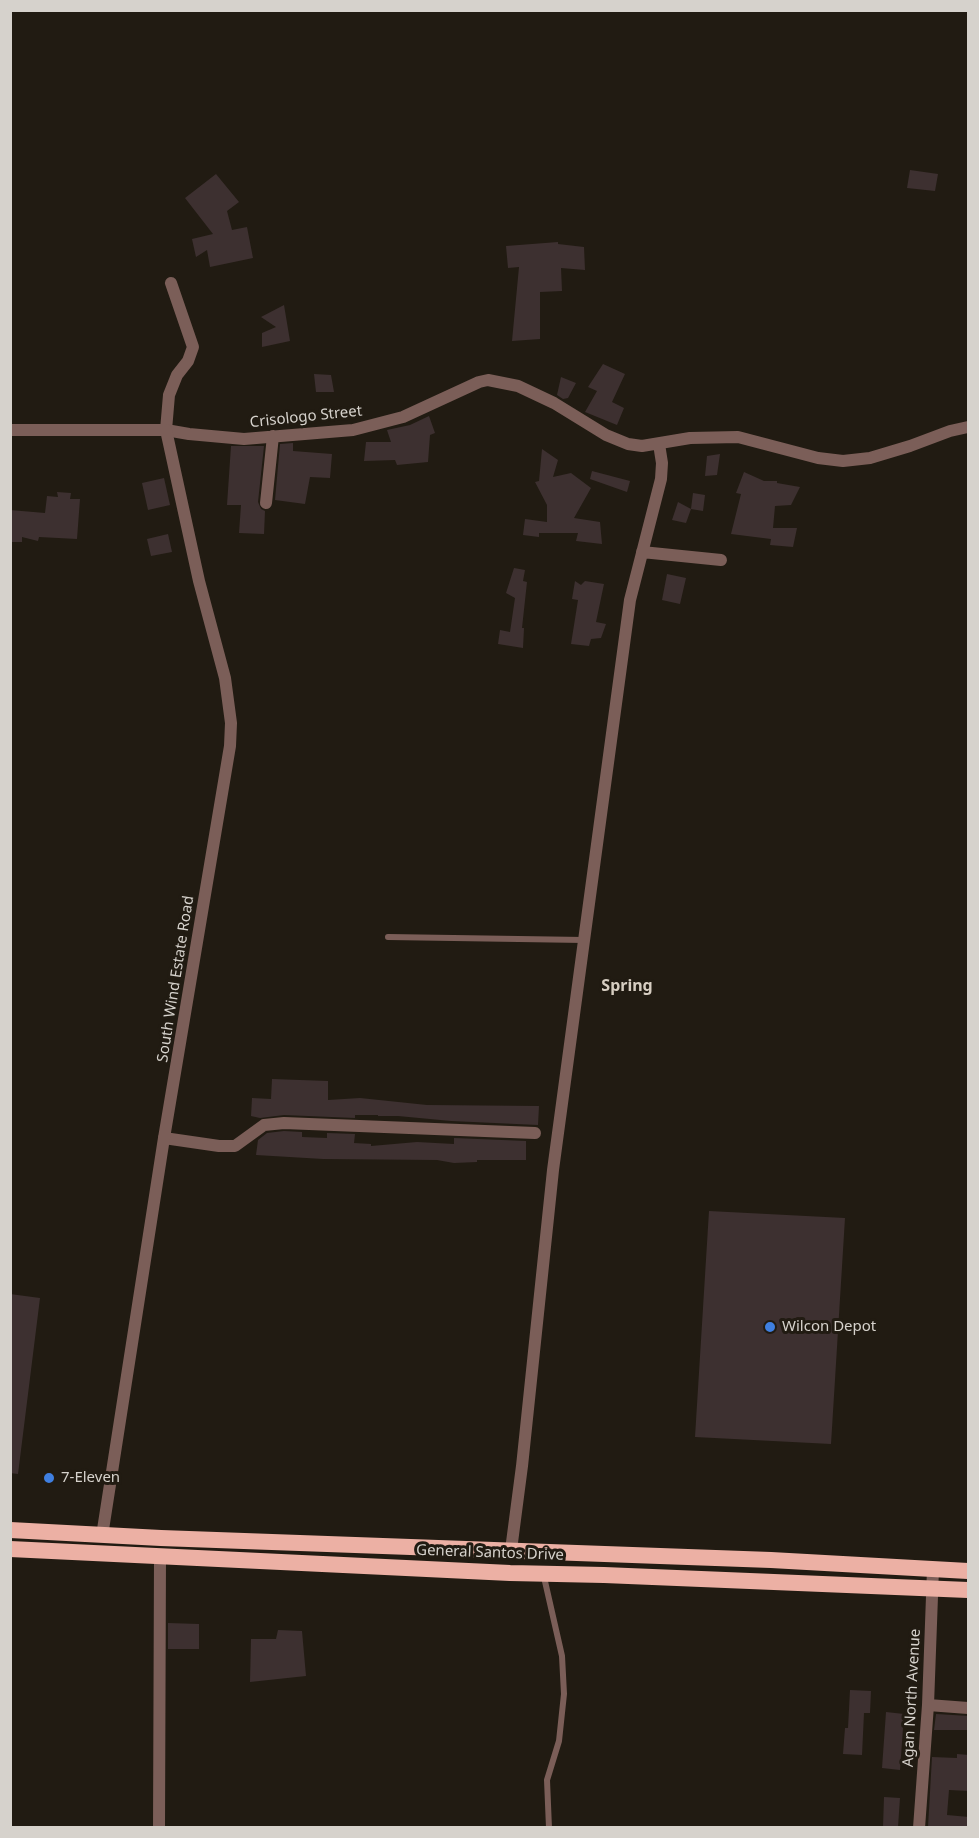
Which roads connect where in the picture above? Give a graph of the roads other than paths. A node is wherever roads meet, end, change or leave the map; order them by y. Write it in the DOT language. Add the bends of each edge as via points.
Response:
graph roads {
  1 [pos="171,283"];
  2 [pos="969,428"];
  3 [pos="10,430"];
  4 [pos="166,430"];
  5 [pos="273,436"];
  6 [pos="659,444"];
  7 [pos="266,503"];
  8 [pos="642,552"];
  9 [pos="721,560"];
  10 [pos="388,937"];
  11 [pos="584,940"];
  12 [pos="536,1132"];
  13 [pos="164,1138"];
  14 [pos="10,1530"];
  15 [pos="102,1536"];
  16 [pos="10,1549"];
  17 [pos="511,1550"];
  18 [pos="160,1557"];
  19 [pos="933,1569"];
  20 [pos="969,1571"];
  21 [pos="543,1573"];
  22 [pos="932,1589"];
  23 [pos="969,1590"];
  24 [pos="928,1705"];
  25 [pos="969,1707"];
  26 [pos="159,1827"];
  27 [pos="549,1827"];
  28 [pos="919,1827"];
  1 -- 4 [label="street, South Wind Estate Road" via="193,347 169,395"];
  2 -- 6 [label="street, Crisologo Street" via="870,458 843,461 738,437 690,438"];
  3 -- 4 [label="street, Crisologo Street"];
  4 -- 5 [label="street, Crisologo Street" via="217,438"];
  4 -- 13 [label="street, South Wind Estate Road" via="225,678 231,723"];
  5 -- 6 [label="street, Crisologo Street" via="380,424 488,380 518,386 619,440 642,446"];
  5 -- 7 [label="street"];
  6 -- 8 [label="street" via="661,479"];
  8 -- 9 [label="street"];
  8 -- 11 [label="street" via="630,600"];
  10 -- 11 [label="lane"];
  11 -- 17 [label="street" via="553,1170"];
  12 -- 13 [label="street" via="284,1123 264,1125 235,1146"];
  13 -- 15 [label="street, South Wind Estate Road"];
  14 -- 15 [label="highway, General Santos Drive"];
  15 -- 17 [label="highway, General Santos Drive"];
  16 -- 18 [label="highway, General Santos Drive"];
  17 -- 19 [label="highway, General Santos Drive"];
  18 -- 21 [label="highway, General Santos Drive"];
  18 -- 26 [label="street"];
  19 -- 20 [label="highway, General Santos Drive"];
  19 -- 22 [label="street, Agan North Avenue"];
  21 -- 22 [label="highway, General Santos Drive"];
  21 -- 27 [label="lane" via="562,1656 564,1694 559,1741 547,1780"];
  22 -- 23 [label="highway, General Santos Drive"];
  22 -- 24 [label="street, Agan North Avenue"];
  24 -- 25 [label="street"];
  24 -- 28 [label="street, Agan North Avenue"];
}
